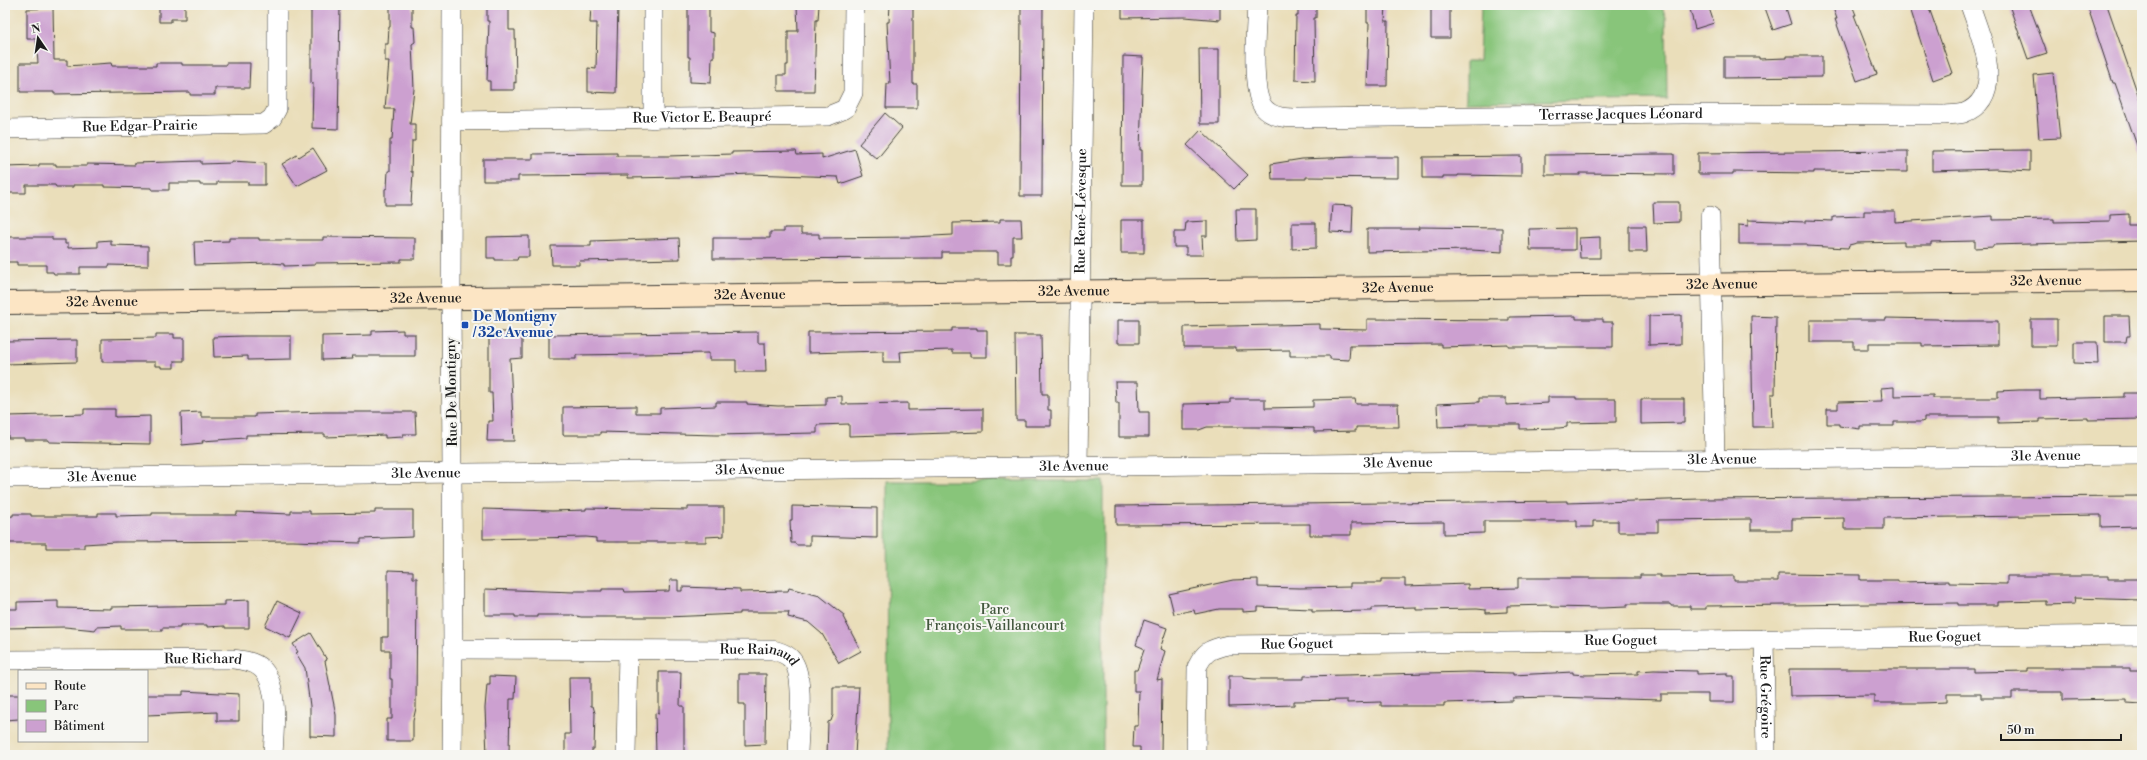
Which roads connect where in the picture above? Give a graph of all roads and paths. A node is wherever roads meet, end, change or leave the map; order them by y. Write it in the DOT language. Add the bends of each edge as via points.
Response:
graph roads {
  1 [pos="277,5"];
  2 [pos="452,5"];
  3 [pos="654,5"];
  4 [pos="854,5"];
  5 [pos="1084,5"];
  6 [pos="1257,5"];
  7 [pos="1970,5"];
  8 [pos="653,119"];
  9 [pos="452,121"];
  10 [pos="5,128"];
  11 [pos="1710,216"];
  12 [pos="2142,280"];
  13 [pos="1712,284"];
  14 [pos="1080,292"];
  15 [pos="451,297"];
  16 [pos="5,303"];
  17 [pos="2142,455"];
  18 [pos="1715,460"];
  19 [pos="1078,466"];
  20 [pos="453,474"];
  21 [pos="5,478"];
  22 [pos="2142,635"];
  23 [pos="1764,639"];
  24 [pos="454,650"];
  25 [pos="628,651"];
  26 [pos="5,660"];
  27 [pos="273,755"];
  28 [pos="452,755"];
  29 [pos="626,755"];
  30 [pos="798,755"];
  31 [pos="1196,755"];
  32 [pos="1766,755"];
  1 -- 10 [label="street, Rue Edgar-Prairie" via="277,109 272,118 264,124"];
  2 -- 9 [label="street, Rue De Montigny"];
  3 -- 8 [label="street"];
  4 -- 8 [label="street, Rue Victor E. Beaupré" via="853,93 845,109 828,116 810,118"];
  5 -- 14 [label="street, Rue René-Lévesque"];
  6 -- 7 [label="street, Terrasse Jacques Léonard" via="1258,99 1271,114 1283,118 1963,113 1976,105 1984,95 1988,79 1983,42"];
  8 -- 9 [label="street, Rue Victor E. Beaupré"];
  9 -- 15 [label="street, Rue De Montigny"];
  11 -- 13 [label="street"];
  12 -- 13 [label="street, 32e Avenue"];
  13 -- 14 [label="street, 32e Avenue"];
  13 -- 18 [label="street"];
  14 -- 15 [label="street, 32e Avenue"];
  14 -- 19 [label="street, Rue René-Lévesque"];
  15 -- 16 [label="street, 32e Avenue"];
  15 -- 20 [label="street, Rue De Montigny"];
  17 -- 18 [label="street, 31e Avenue"];
  18 -- 19 [label="street, 31e Avenue"];
  19 -- 20 [label="street, 31e Avenue"];
  20 -- 21 [label="street, 31e Avenue"];
  20 -- 24 [label="street, Rue De Montigny"];
  22 -- 23 [label="street, Rue Goguet"];
  23 -- 31 [label="street, Rue Goguet" via="1228,645 1213,648 1203,655 1197,667"];
  23 -- 32 [label="street, Rue Grégoire"];
  24 -- 25 [label="street, Rue Rainaud"];
  24 -- 28 [label="street, Rue De Montigny"];
  25 -- 29 [label="street"];
  25 -- 30 [label="street, Rue Rainaud" via="762,649 784,653 793,660 798,675"];
  26 -- 27 [label="street, Rue Richard" via="232,658 248,662 261,668 271,682 274,701"];
}
